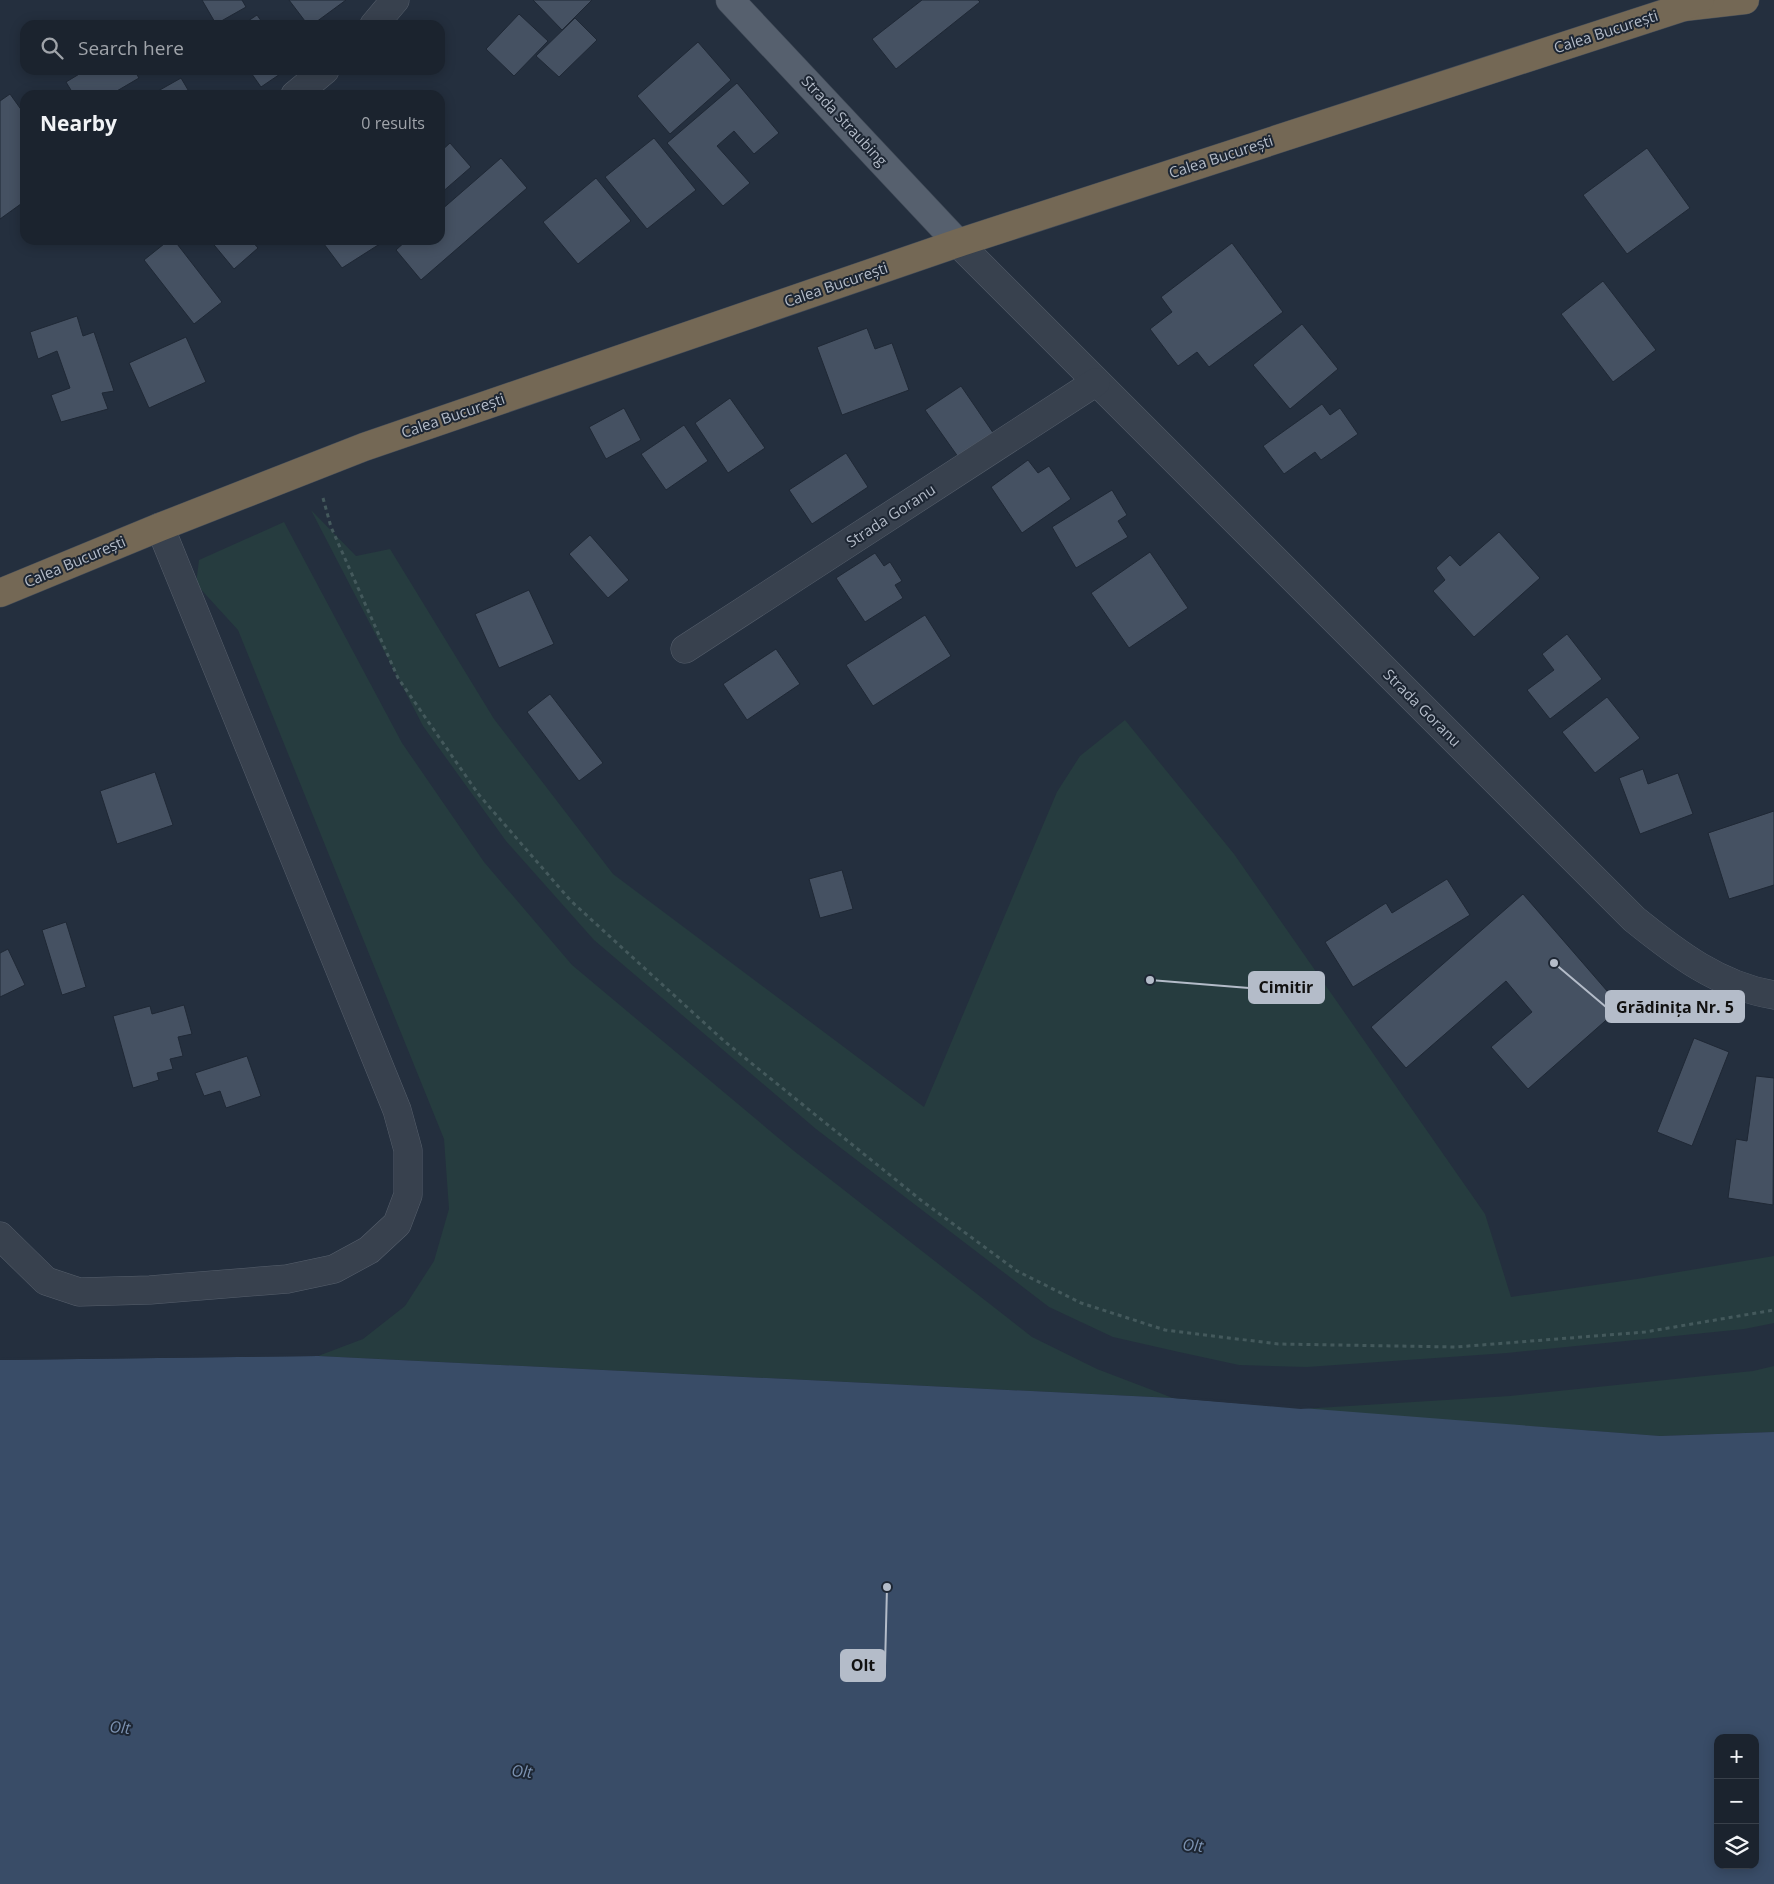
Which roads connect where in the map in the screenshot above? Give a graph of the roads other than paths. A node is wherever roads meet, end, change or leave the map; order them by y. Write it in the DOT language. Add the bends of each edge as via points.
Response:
graph roads {
  1 [pos="395,0"];
  2 [pos="730,0"];
  3 [pos="1745,0"];
  4 [pos="1692,3"];
  5 [pos="378,20"];
  6 [pos="318,75"];
  7 [pos="301,90"];
  8 [pos="958,243"];
  9 [pos="1096,382"];
  10 [pos="160,527"];
  11 [pos="0,593"];
  12 [pos="685,649"];
  13 [pos="1774,995"];
  14 [pos="0,1236"];
  1 -- 5 [label="street"];
  2 -- 8 [label="main road, Strada Straubing"];
  3 -- 4 [label="highway, Calea București"];
  4 -- 8 [label="highway, Calea București"];
  6 -- 7 [label="street"];
  8 -- 9 [label="street, Strada Goranu"];
  8 -- 10 [label="highway, Calea București" via="364,447"];
  9 -- 12 [label="street, Strada Goranu"];
  9 -- 13 [label="street, Strada Goranu" via="1634,919 1675,952 1716,977"];
  10 -- 11 [label="highway, Calea București"];
  10 -- 14 [label="street" via="397,1110 408,1150 408,1196 397,1224 369,1250 334,1270 287,1279 79,1292 46,1281"];
}
